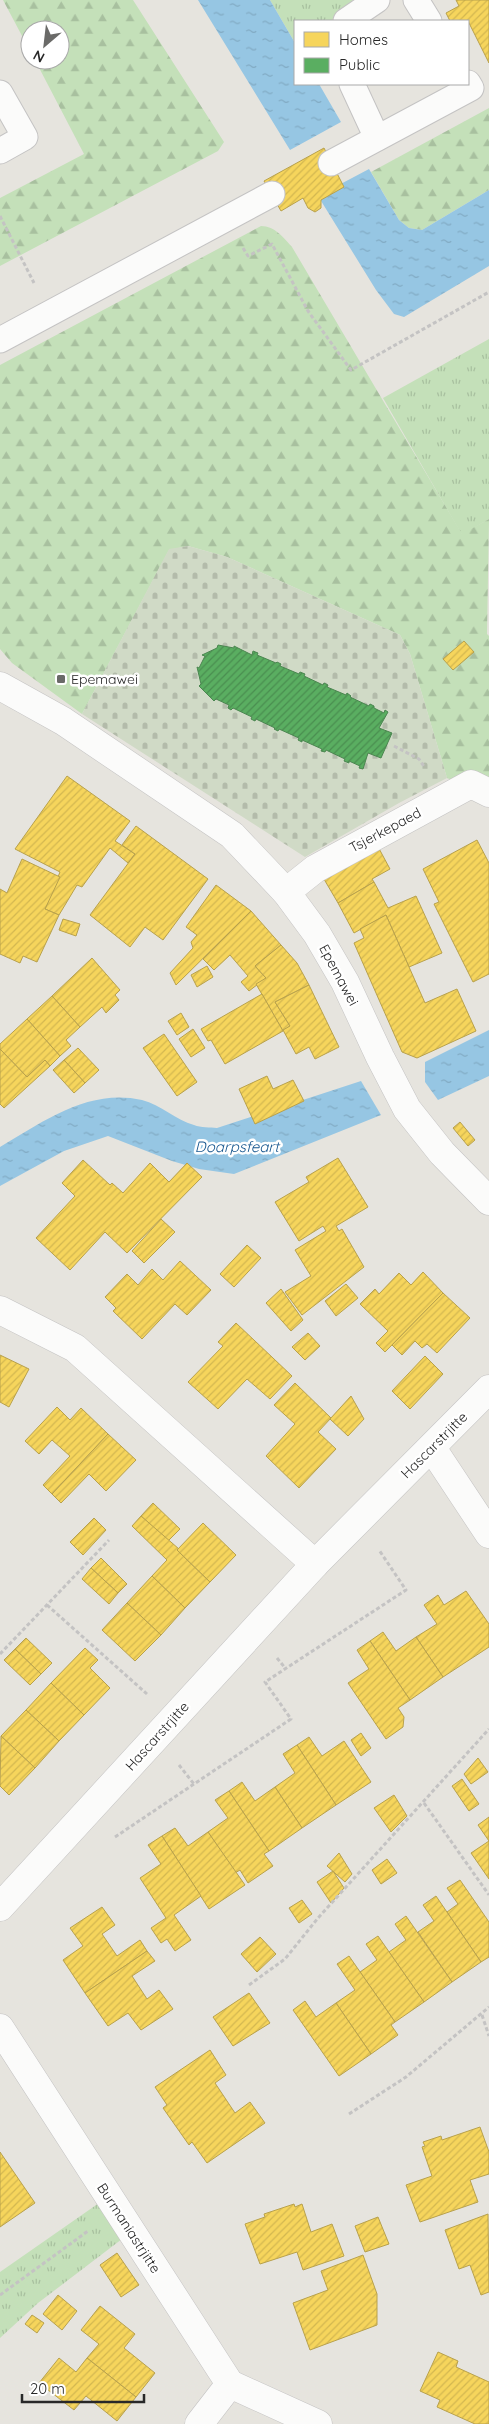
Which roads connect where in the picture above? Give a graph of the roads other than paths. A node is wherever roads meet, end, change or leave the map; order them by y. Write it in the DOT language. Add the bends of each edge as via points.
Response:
graph roads {
  1 [pos="378,0"];
  2 [pos="416,0"];
  3 [pos="348,20"];
  4 [pos="428,20"];
  5 [pos="352,85"];
  6 [pos="469,85"];
  7 [pos="0,93"];
  8 [pos="377,138"];
  9 [pos="0,151"];
  10 [pos="332,163"];
  11 [pos="272,194"];
  12 [pos="0,340"];
  13 [pos="0,686"];
  14 [pos="489,793"];
  15 [pos="286,892"];
  16 [pos="489,1201"];
  17 [pos="0,1310"];
  18 [pos="489,1389"];
  19 [pos="432,1448"];
  20 [pos="489,1534"];
  21 [pos="315,1564"];
  22 [pos="0,1907"];
  23 [pos="0,2028"];
  24 [pos="230,2384"];
  25 [pos="199,2424"];
  26 [pos="318,2424"];
  1 -- 3 [label="lane"];
  2 -- 4 [label="lane"];
  5 -- 8 [label="lane"];
  6 -- 8 [label="lane" via="471,88"];
  7 -- 9 [label="lane" via="24,137"];
  8 -- 10 [label="lane"];
  11 -- 12 [label="lane"];
  13 -- 15 [label="street, Epemawei" via="63,721 232,835"];
  14 -- 15 [label="street, Tsjerkepaed" via="471,784 315,869"];
  15 -- 16 [label="street, Epemawei" via="317,934 345,982 407,1109 442,1153"];
  17 -- 21 [label="street" via="75,1348"];
  18 -- 19 [label="street, Hascarstrjitte"];
  19 -- 20 [label="street"];
  19 -- 21 [label="street, Hascarstrjitte"];
  21 -- 22 [label="street, Hascarstrjitte"];
  23 -- 24 [label="street, Burmaniastrjitte"];
  24 -- 25 [label="street"];
  24 -- 26 [label="street"];
}
